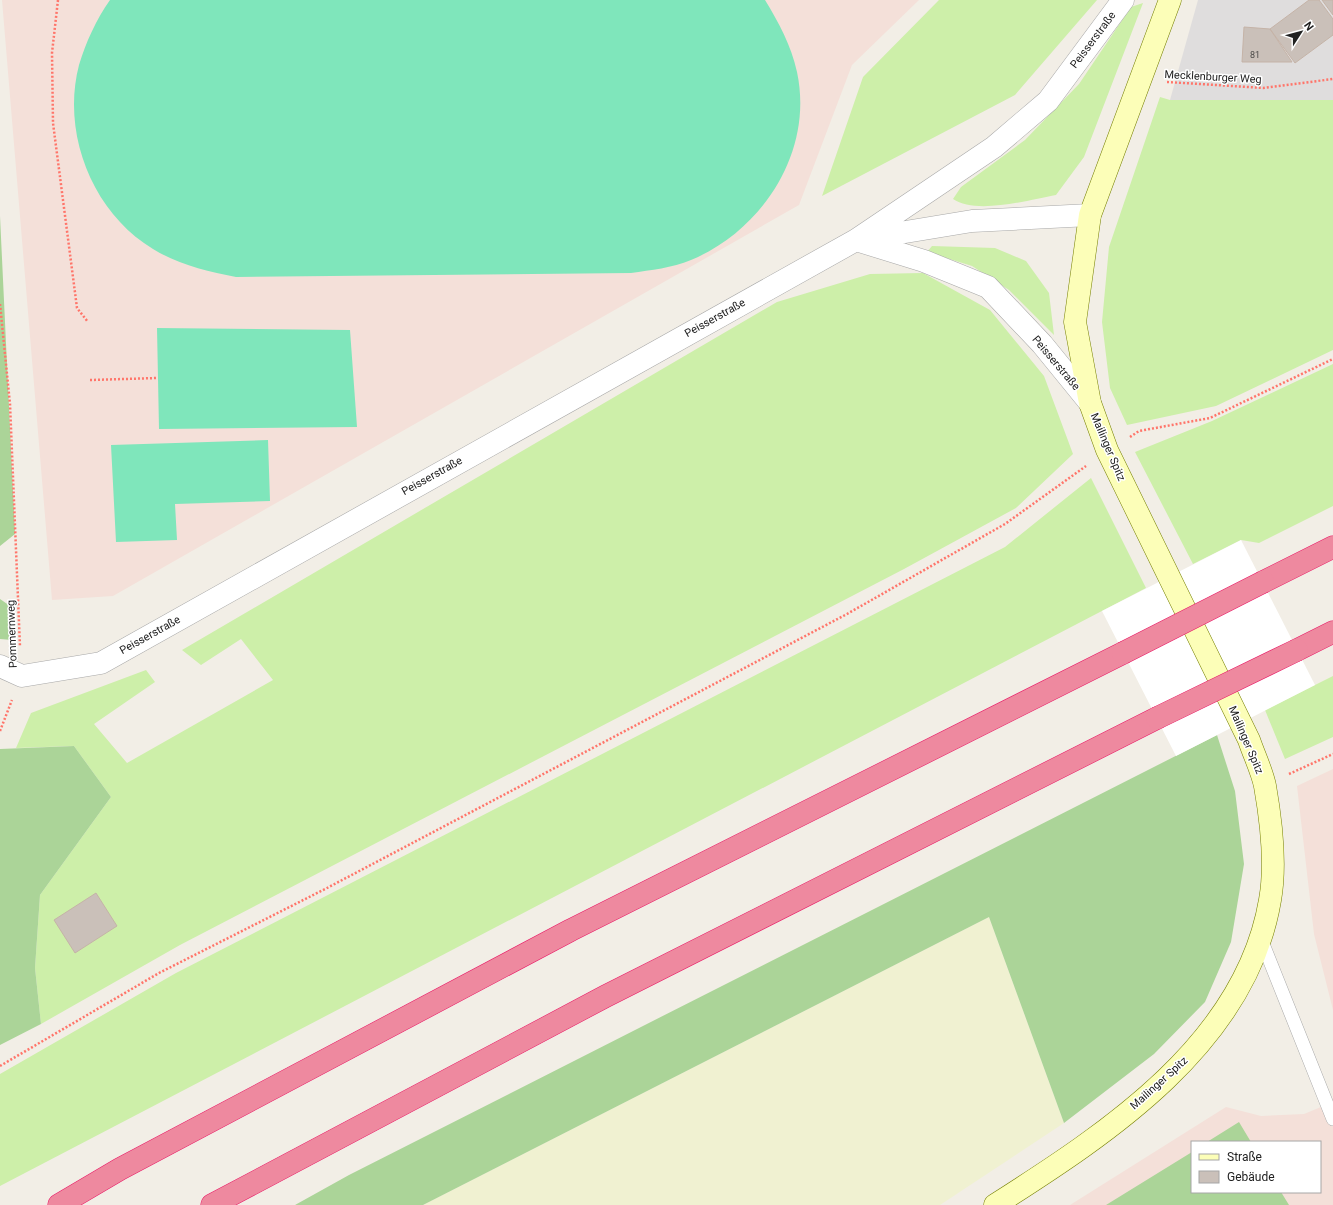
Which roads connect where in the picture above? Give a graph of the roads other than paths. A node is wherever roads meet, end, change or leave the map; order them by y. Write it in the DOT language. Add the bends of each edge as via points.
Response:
graph roads {
  1 [pos="1122,0"];
  2 [pos="1170,0"];
  3 [pos="1090,215"];
  4 [pos="856,240"];
  5 [pos="1090,403"];
  6 [pos="1333,547"];
  7 [pos="1333,632"];
  8 [pos="0,666"];
  9 [pos="1260,938"];
  10 [pos="1333,1119"];
  11 [pos="59,1205"];
  12 [pos="212,1205"];
  13 [pos="996,1205"];
  1 -- 4 [label="street, Peisserstraße" via="1048,101 994,147"];
  2 -- 3 [label="street, Peisserstraße"];
  3 -- 4 [label="street, Peisserstraße" via="972,221"];
  3 -- 5 [label="street, Peisserstraße" via="1075,322"];
  4 -- 5 [label="street, Peisserstraße" via="924,261 988,287 1042,344"];
  4 -- 8 [label="street, Peisserstraße" via="101,663 22,676"];
  5 -- 9 [label="street, Mailinger Spitz" via="1107,450 1249,740 1264,785 1272,844 1270,900"];
  6 -- 11 [label="highway, bridge" via="571,930 120,1169"];
  7 -- 12 [label="highway, bridge" via="606,996"];
  9 -- 10 [label="lane"];
  9 -- 13 [label="street, Mailinger Spitz" via="1236,993 1211,1032 1175,1072 1089,1141"];
}
